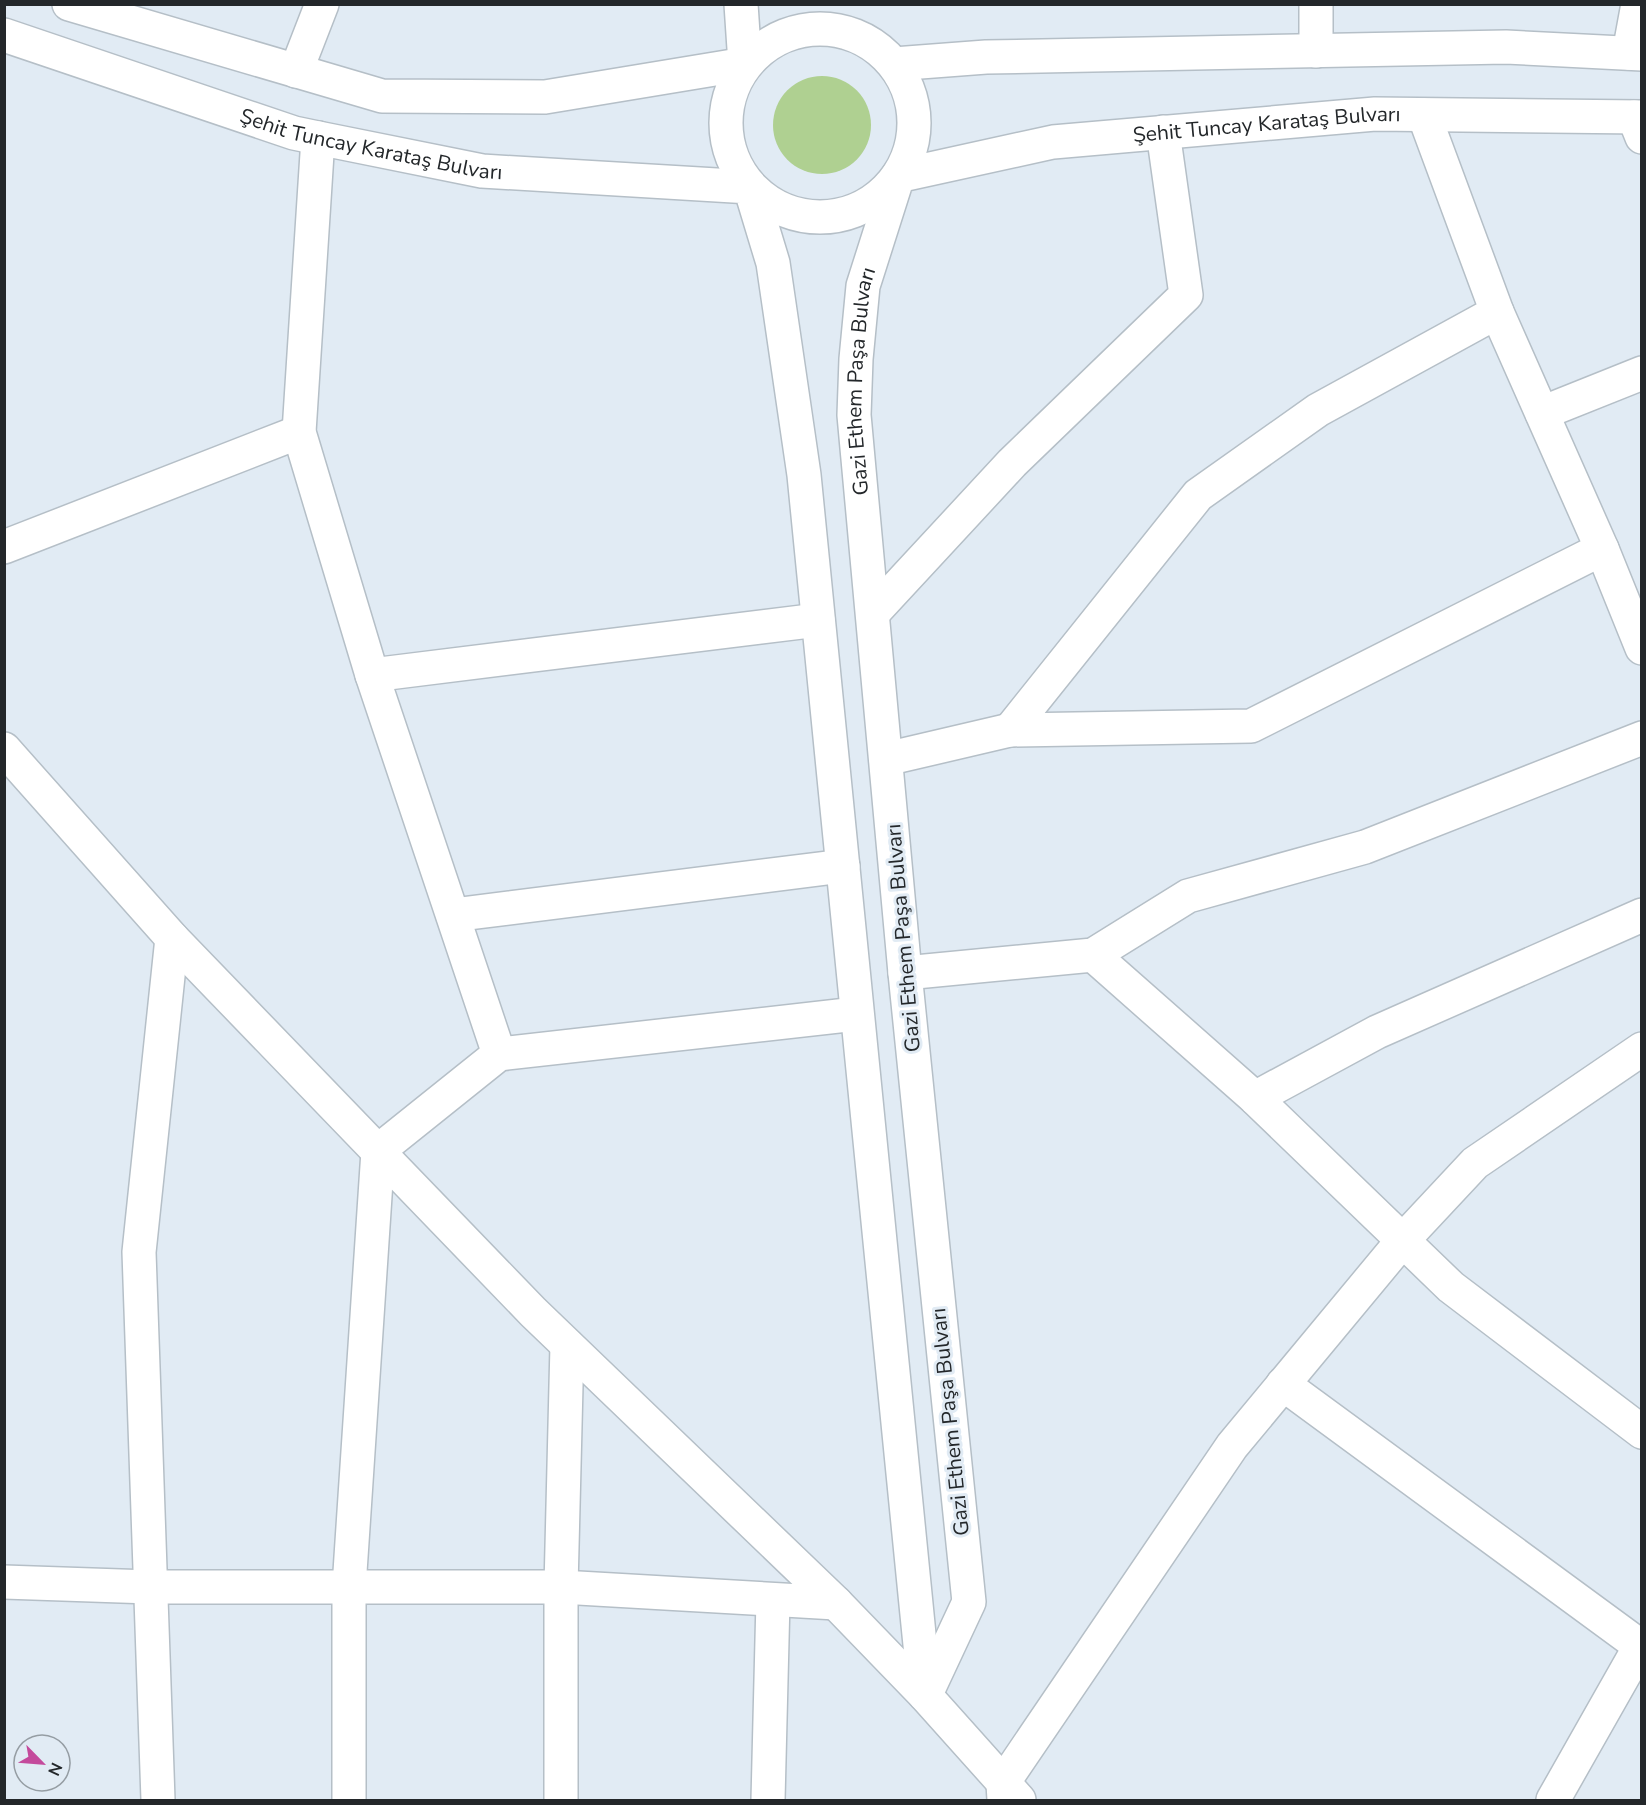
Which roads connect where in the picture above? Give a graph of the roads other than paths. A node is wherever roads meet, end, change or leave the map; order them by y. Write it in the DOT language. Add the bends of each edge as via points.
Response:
graph roads {
  1 [pos="69,4"];
  2 [pos="322,4"];
  3 [pos="741,4"];
  4 [pos="1316,4"];
  5 [pos="1638,4"];
  6 [pos="144,15"];
  7 [pos="4,35"];
  8 [pos="1316,51"];
  9 [pos="1635,53"];
  10 [pos="745,64"];
  11 [pos="894,64"];
  12 [pos="296,71"];
  13 [pos="1424,114"];
  14 [pos="1639,124"];
  15 [pos="1163,132"];
  16 [pos="318,138"];
  17 [pos="898,176"];
  18 [pos="750,187"];
  19 [pos="1497,312"];
  20 [pos="1641,373"];
  21 [pos="1542,413"];
  22 [pos="298,432"];
  23 [pos="4,547"];
  24 [pos="1602,549"];
  25 [pos="873,613"];
  26 [pos="818,620"];
  27 [pos="1641,648"];
  28 [pos="372,675"];
  29 [pos="1010,730"];
  30 [pos="1641,738"];
  31 [pos="4,749"];
  32 [pos="886,759"];
  33 [pos="843,866"];
  34 [pos="453,915"];
  35 [pos="1641,915"];
  36 [pos="172,938"];
  37 [pos="1093,955"];
  38 [pos="905,973"];
  39 [pos="856,1014"];
  40 [pos="1641,1049"];
  41 [pos="499,1054"];
  42 [pos="1255,1098"];
  43 [pos="378,1151"];
  44 [pos="1403,1240"];
  45 [pos="567,1345"];
  46 [pos="1283,1384"];
  47 [pos="1641,1432"];
  48 [pos="4,1582"];
  49 [pos="150,1587"];
  50 [pos="349,1587"];
  51 [pos="561,1587"];
  52 [pos="773,1600"];
  53 [pos="836,1603"];
  54 [pos="1641,1645"];
  55 [pos="925,1695"];
  56 [pos="1009,1795"];
  57 [pos="158,1800"];
  58 [pos="349,1800"];
  59 [pos="561,1800"];
  60 [pos="768,1800"];
  61 [pos="1553,1800"];
  1 -- 6 [label="street"];
  2 -- 12 [label="street"];
  3 -- 10 [label="street"];
  4 -- 8 [label="street"];
  5 -- 9 [label="street"];
  6 -- 12 [label="street"];
  7 -- 16 [label="street, Şehit Tuncay Karataş Bulvarı"];
  8 -- 9 [label="street" via="1506,47"];
  8 -- 11 [label="street" via="986,57"];
  10 -- 11 [label="street" via="766,45 792,32 819,28 848,32 874,45"];
  10 -- 12 [label="street" via="545,97 382,96"];
  10 -- 18 [label="street" via="733,87 726,122 735,165"];
  11 -- 17 [label="street" via="909,90 915,119 911,149"];
  13 -- 14 [label="street, Şehit Tuncay Karataş Bulvarı"];
  13 -- 15 [label="street, Şehit Tuncay Karataş Bulvarı" via="1375,114"];
  13 -- 19 [label="street"];
  15 -- 17 [label="street, Şehit Tuncay Karataş Bulvarı" via="1053,142"];
  15 -- 25 [label="street" via="1186,295 1012,463"];
  16 -- 18 [label="street, Şehit Tuncay Karataş Bulvarı" via="482,171"];
  16 -- 22 [label="street"];
  17 -- 18 [label="street" via="879,197 826,217 798,215"];
  17 -- 25 [label="street, Gazi Ethem Paşa Bulvarı" via="863,286 856,359 854,415"];
  18 -- 26 [label="street" via="773,263 804,475"];
  19 -- 21 [label="street"];
  19 -- 29 [label="street" via="1318,410 1198,495"];
  20 -- 21 [label="street"];
  21 -- 24 [label="street"];
  22 -- 23 [label="street"];
  22 -- 28 [label="street"];
  24 -- 27 [label="street"];
  24 -- 29 [label="street" via="1251,726"];
  25 -- 32 [label="street, Gazi Ethem Paşa Bulvarı"];
  26 -- 28 [label="street"];
  26 -- 33 [label="street"];
  28 -- 34 [label="street"];
  29 -- 32 [label="street"];
  30 -- 37 [label="street" via="1365,847 1188,896"];
  31 -- 36 [label="street"];
  32 -- 38 [label="street, Gazi Ethem Paşa Bulvarı"];
  33 -- 34 [label="street"];
  33 -- 39 [label="street"];
  34 -- 41 [label="street"];
  35 -- 42 [label="street" via="1377,1032"];
  36 -- 43 [label="street"];
  36 -- 49 [label="street" via="139,1252"];
  37 -- 38 [label="street"];
  37 -- 42 [label="street"];
  38 -- 55 [label="street, Gazi Ethem Paşa Bulvarı" via="969,1602"];
  39 -- 41 [label="street"];
  39 -- 55 [label="street"];
  40 -- 44 [label="street" via="1475,1163"];
  41 -- 43 [label="street"];
  42 -- 44 [label="street"];
  43 -- 45 [label="street"];
  43 -- 50 [label="street"];
  44 -- 46 [label="street"];
  44 -- 47 [label="street" via="1451,1287"];
  45 -- 51 [label="street"];
  45 -- 53 [label="street"];
  46 -- 54 [label="street"];
  46 -- 56 [label="street" via="1232,1446"];
  48 -- 49 [label="street"];
  49 -- 50 [label="street"];
  49 -- 57 [label="street"];
  50 -- 51 [label="street"];
  50 -- 58 [label="street"];
  51 -- 52 [label="street"];
  51 -- 59 [label="street"];
  52 -- 53 [label="street"];
  52 -- 60 [label="street"];
  53 -- 55 [label="street"];
  54 -- 61 [label="street"];
  55 -- 56 [label="street"];
}
